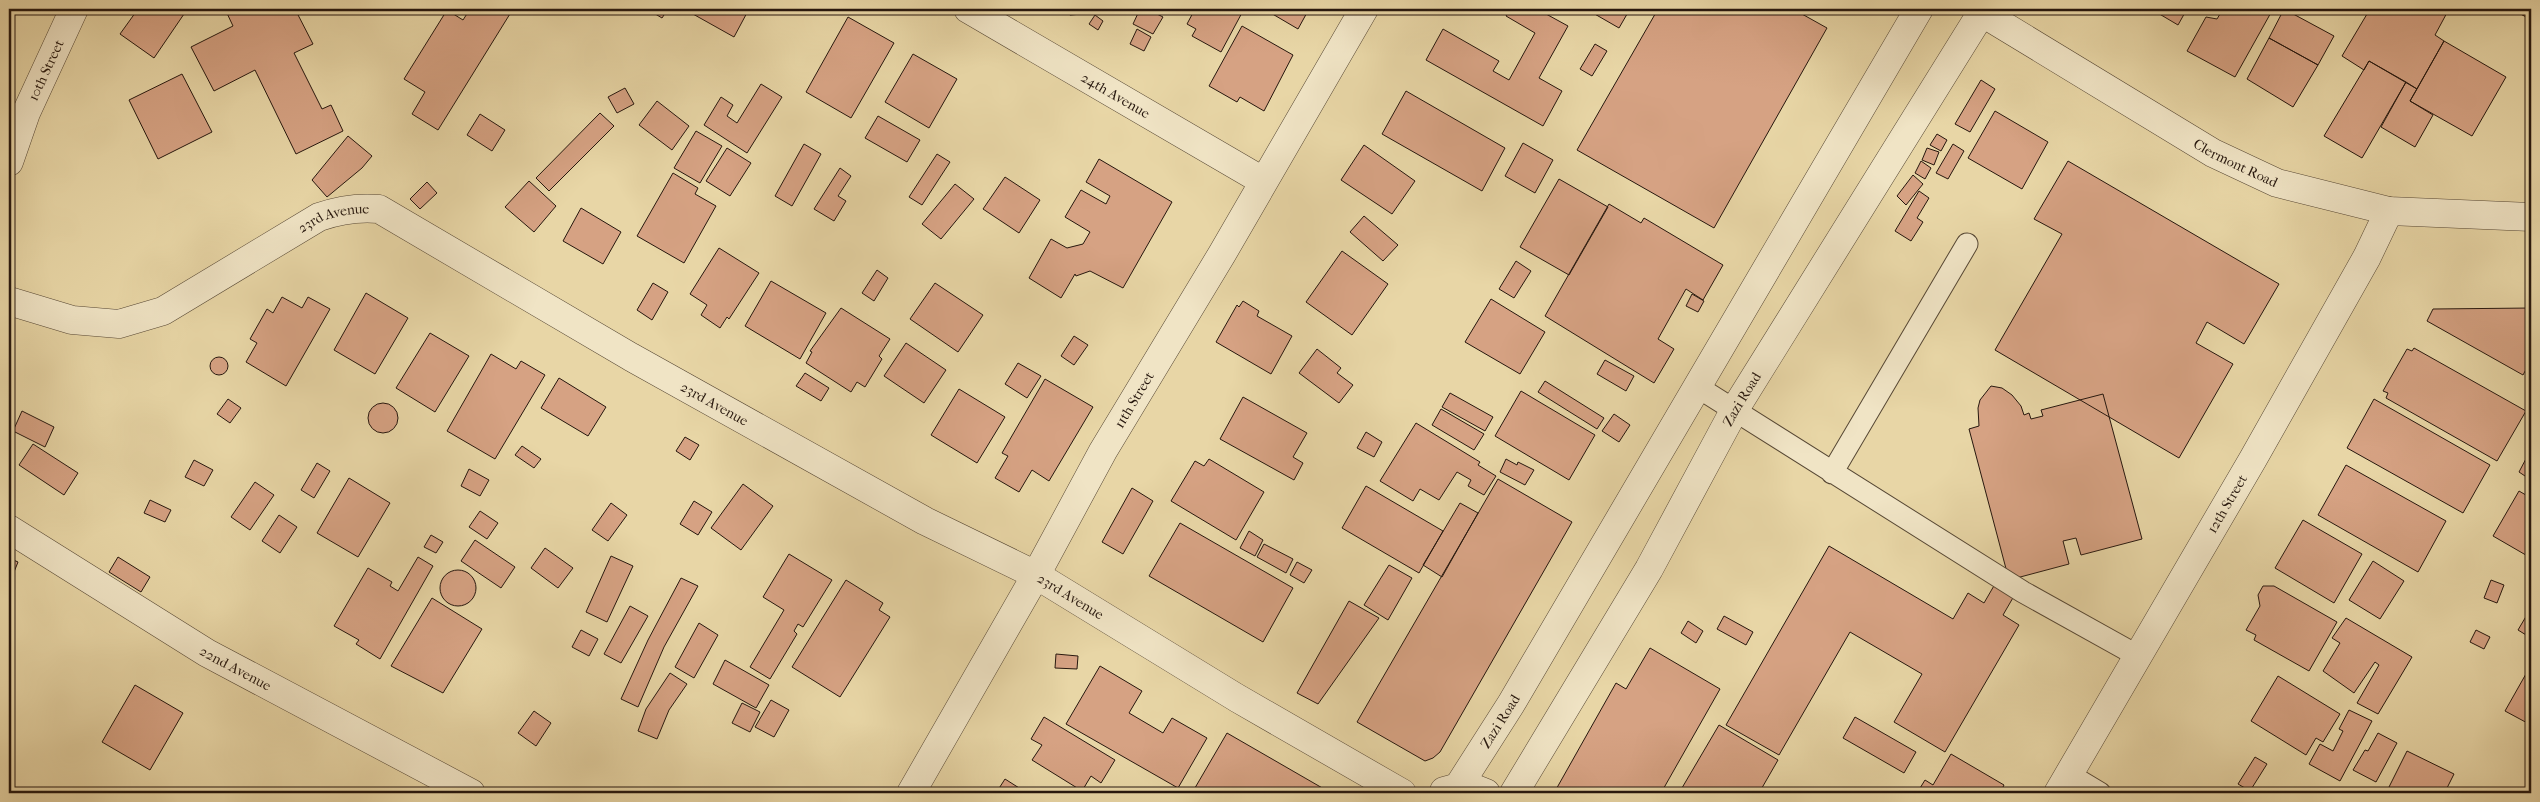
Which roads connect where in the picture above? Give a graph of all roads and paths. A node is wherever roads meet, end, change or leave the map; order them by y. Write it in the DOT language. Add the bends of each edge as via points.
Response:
graph roads {
  1 [pos="74,9"];
  2 [pos="968,9"];
  3 [pos="1364,9"];
  4 [pos="1918,9"];
  5 [pos="1979,10"];
  6 [pos="9,162"];
  7 [pos="1263,181"];
  8 [pos="2389,211"];
  9 [pos="2531,217"];
  10 [pos="1968,244"];
  11 [pos="9,301"];
  12 [pos="1696,386"];
  13 [pos="1735,409"];
  14 [pos="1832,472"];
  15 [pos="9,529"];
  16 [pos="1036,575"];
  17 [pos="2138,656"];
  18 [pos="2064,784"];
  19 [pos="1449,790"];
  20 [pos="471,793"];
  21 [pos="911,793"];
  22 [pos="1402,793"];
  23 [pos="1486,793"];
  24 [pos="1514,793"];
  25 [pos="2100,793"];
  1 -- 6 [label="street, 10th Street" via="26,113"];
  2 -- 7 [label="street, 24th Avenue"];
  3 -- 7 [label="street, 11th Street"];
  4 -- 12 [label="street, Zazi Road"];
  5 -- 8 [label="street, Clermont Road" via="2213,153 2277,182"];
  5 -- 13 [label="street, Zazi Road"];
  7 -- 16 [label="street, 11th Street" via="1102,451"];
  8 -- 9 [label="street, Clermont Road"];
  8 -- 17 [label="street, 12th Street" via="2367,257"];
  10 -- 14 [label="lane"];
  11 -- 16 [label="street, 23rd Avenue" via="72,320 120,324 163,311 319,217 359,207 379,209 683,386 925,521"];
  12 -- 13 [label="lane"];
  12 -- 19 [label="street, Zazi Road" via="1511,704"];
  13 -- 14 [label="lane"];
  13 -- 24 [label="street, Zazi Road" via="1649,569"];
  14 -- 17 [label="lane" via="2023,592"];
  15 -- 20 [label="street, 22nd Avenue" via="207,653"];
  16 -- 21 [label="street, 11th Street"];
  16 -- 22 [label="street, 23rd Avenue" via="1237,698"];
  17 -- 18 [label="street, 12th Street"];
  18 -- 25 [label="lane"];
  19 -- 23 [label="street" via="1466,785"];
}
